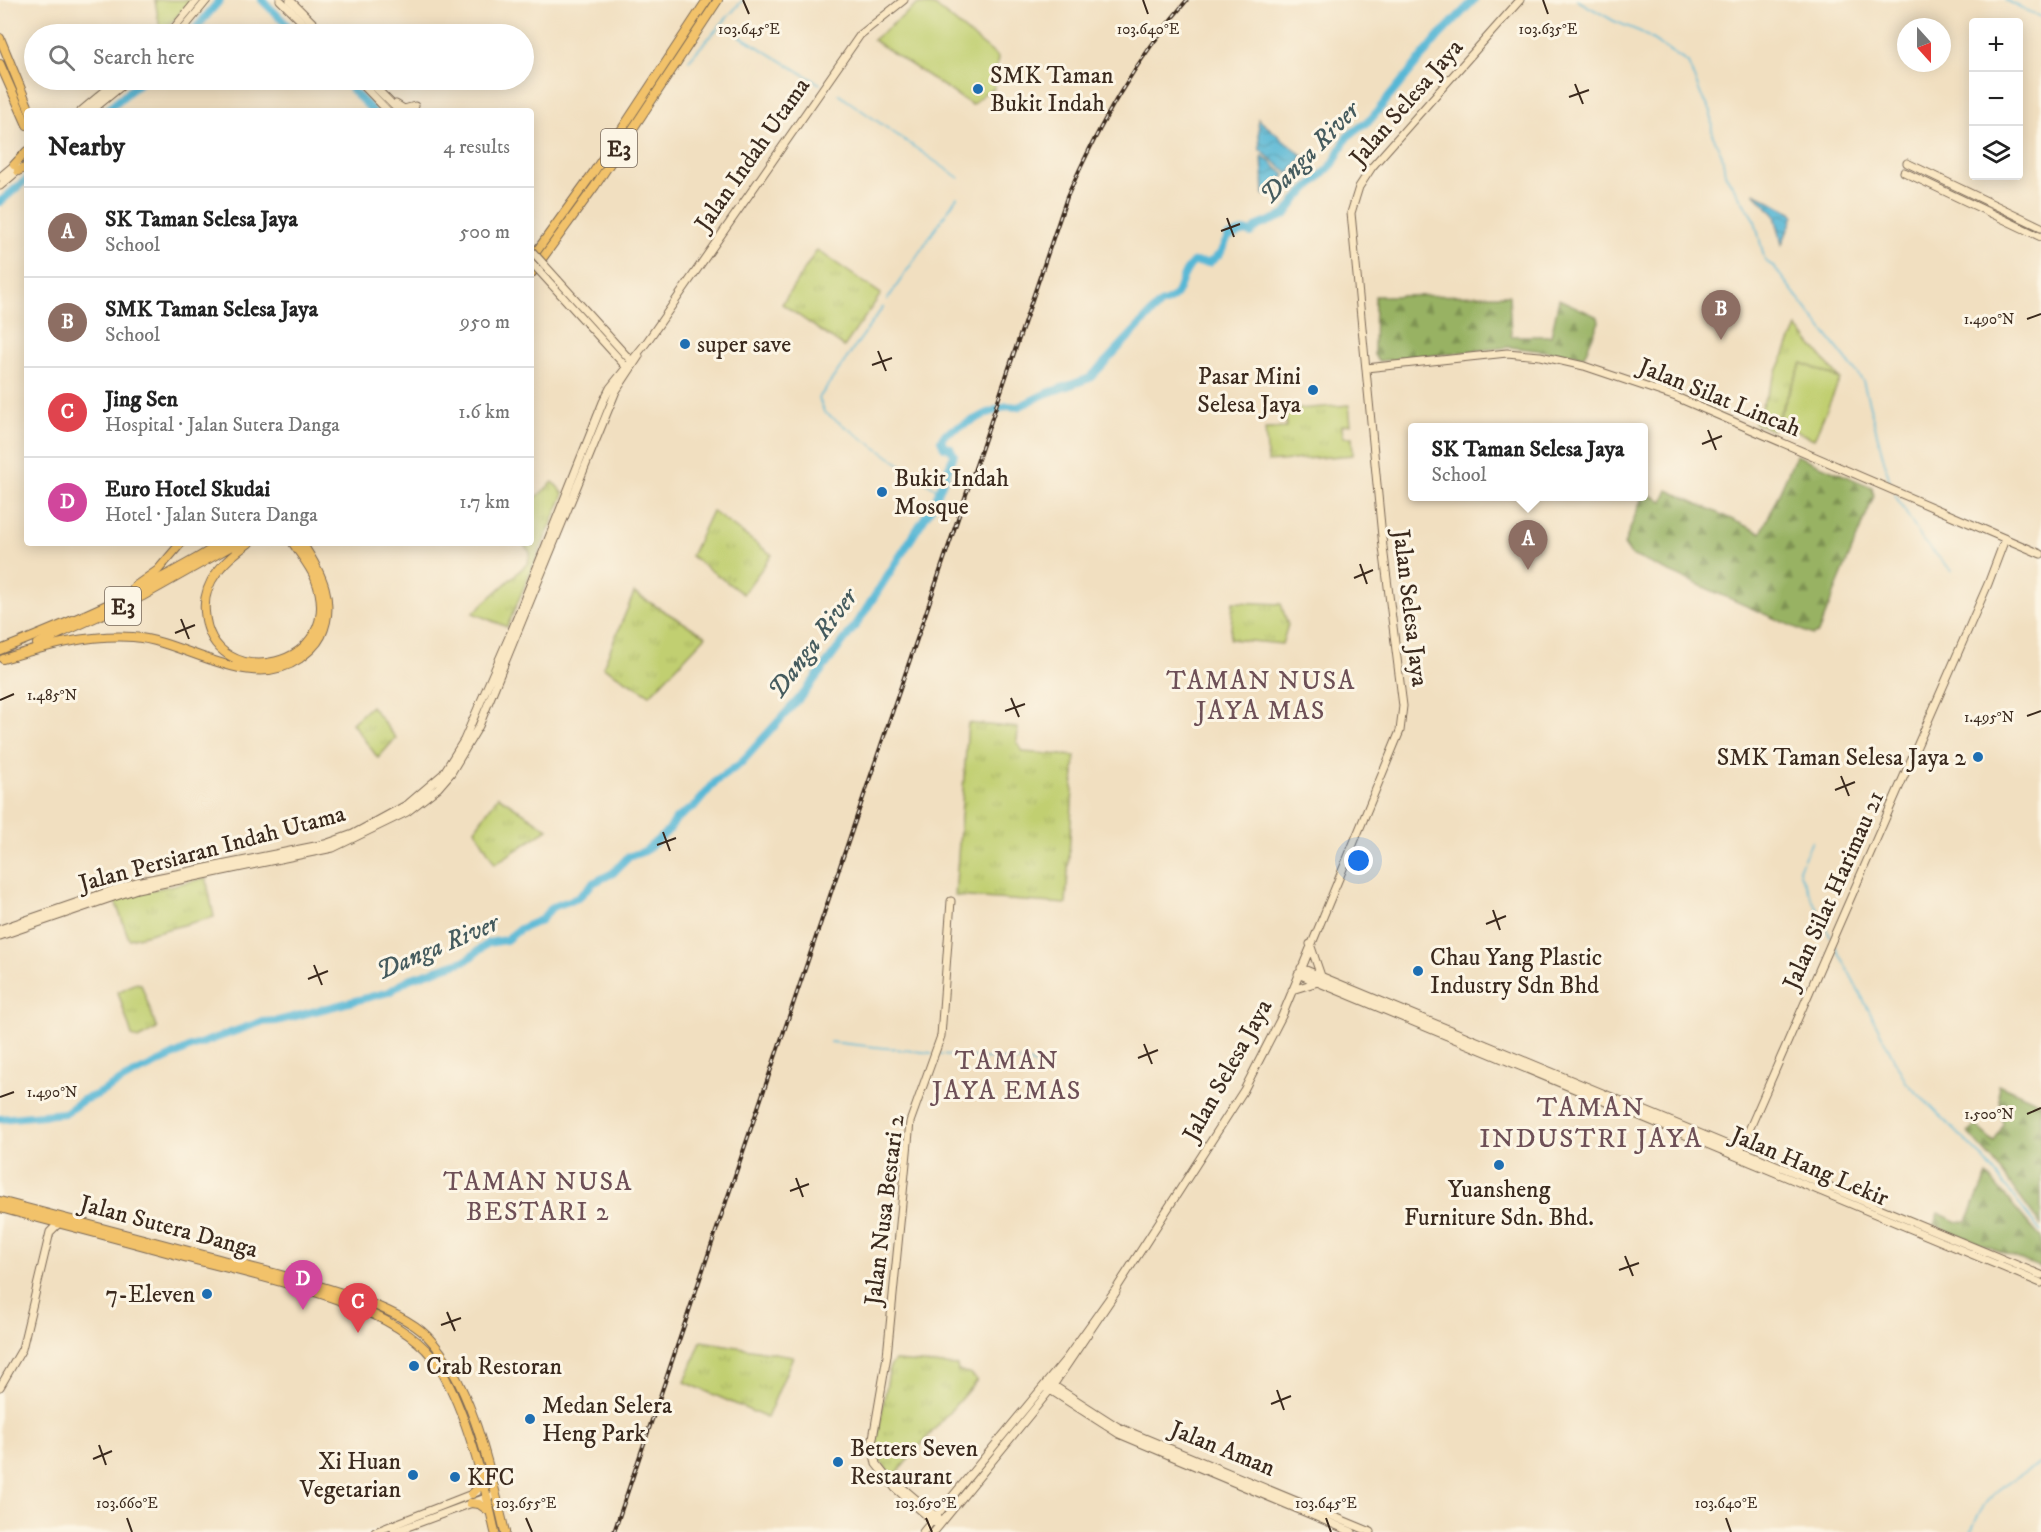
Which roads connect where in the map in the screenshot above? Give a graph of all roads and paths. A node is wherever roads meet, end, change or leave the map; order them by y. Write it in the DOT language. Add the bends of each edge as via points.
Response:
graph roads {
  1 [pos="197,0"];
  2 [pos="207,0"];
  3 [pos="280,0"];
  4 [pos="290,0"];
  5 [pos="706,0"];
  6 [pos="718,0"];
  7 [pos="904,0"];
  8 [pos="1521,0"];
  9 [pos="177,24"];
  10 [pos="187,24"];
  11 [pos="304,24"];
  12 [pos="314,24"];
  13 [pos="0,38"];
  14 [pos="0,64"];
  15 [pos="106,90"];
  16 [pos="117,90"];
  17 [pos="371,90"];
  18 [pos="375,90"];
  19 [pos="380,97"];
  20 [pos="29,108"];
  21 [pos="85,108"];
  22 [pos="95,108"];
  23 [pos="388,108"];
  24 [pos="395,108"];
  25 [pos="402,108"];
  26 [pos="402,108"];
  27 [pos="414,108"];
  28 [pos="24,118"];
  29 [pos="24,157"];
  30 [pos="1908,163"];
  31 [pos="24,166"];
  32 [pos="16,168"];
  33 [pos="1904,172"];
  34 [pos="0,177"];
  35 [pos="0,186"];
  36 [pos="2041,226"];
  37 [pos="2041,237"];
  38 [pos="534,254"];
  39 [pos="534,257"];
  40 [pos="534,264"];
  41 [pos="534,270"];
  42 [pos="555,282"];
  43 [pos="630,366"];
  44 [pos="1366,368"];
  45 [pos="2005,539"];
  46 [pos="178,546"];
  47 [pos="217,546"];
  48 [pos="232,546"];
  49 [pos="245,546"];
  50 [pos="295,546"];
  51 [pos="304,546"];
  52 [pos="2041,554"];
  53 [pos="100,608"];
  54 [pos="1,656"];
  55 [pos="291,851"];
  56 [pos="299,856"];
  57 [pos="283,859"];
  58 [pos="216,866"];
  59 [pos="197,870"];
  60 [pos="207,876"];
  61 [pos="136,882"];
  62 [pos="147,887"];
  63 [pos="130,891"];
  64 [pos="951,901"];
  65 [pos="0,929"];
  66 [pos="0,936"];
  67 [pos="1310,945"];
  68 [pos="1300,971"];
  69 [pos="1319,979"];
  70 [pos="1292,990"];
  71 [pos="1739,1154"];
  72 [pos="0,1201"];
  73 [pos="0,1208"];
  74 [pos="46,1220"];
  75 [pos="59,1223"];
  76 [pos="50,1232"];
  77 [pos="2010,1266"];
  78 [pos="2041,1275"];
  79 [pos="2041,1283"];
  80 [pos="1118,1286"];
  81 [pos="1071,1363"];
  82 [pos="1049,1386"];
  83 [pos="0,1387"];
  84 [pos="1063,1395"];
  85 [pos="1025,1419"];
  86 [pos="482,1477"];
  87 [pos="495,1490"];
  88 [pos="486,1493"];
  89 [pos="471,1498"];
  90 [pos="490,1512"];
  91 [pos="937,1524"];
  92 [pos="375,1532"];
  93 [pos="394,1532"];
  94 [pos="495,1532"];
  95 [pos="505,1532"];
  96 [pos="923,1532"];
  97 [pos="1352,1532"];
  98 [pos="1371,1532"];
  1 -- 9 [label="street"];
  2 -- 10 [label="street"];
  3 -- 11 [label="street"];
  4 -- 12 [label="street"];
  5 -- 39 [label="highway, E3" via="594,173"];
  6 -- 41 [label="highway, E3"];
  7 -- 43 [label="street, Jalan Indah Utama" via="860,35"];
  8 -- 44 [label="street, Jalan Selesa Jaya" via="1372,167 1354,198 1352,221"];
  13 -- 20 [label="highway"];
  14 -- 28 [label="highway"];
  15 -- 21 [label="street"];
  16 -- 22 [label="street"];
  17 -- 19 [label="street"];
  18 -- 19 [label="street"];
  19 -- 23 [label="street"];
  19 -- 24 [label="street"];
  19 -- 25 [label="street"];
  26 -- 27 [label="street"];
  29 -- 32 [label="highway"];
  30 -- 36 [label="street"];
  31 -- 32 [label="highway"];
  32 -- 34 [label="street"];
  32 -- 35 [label="street"];
  33 -- 37 [label="street"];
  38 -- 42 [label="street, bridge"];
  40 -- 42 [label="street, bridge"];
  42 -- 43 [label="street"];
  43 -- 55 [label="street, Jalan Persiaran Indah Utama" via="603,402 512,630 464,740 443,774 408,804 353,834"];
  43 -- 56 [label="street, Jalan Persiaran Indah Utama" via="603,421 479,726 451,773 407,812 333,849"];
  44 -- 45 [label="street, Jalan Silat Lincah" via="1507,353 1584,366 1676,396"];
  44 -- 67 [label="street, Jalan Selesa Jaya" via="1403,721"];
  45 -- 52 [label="street, Jalan Silat Lincah"];
  45 -- 71 [label="street, Jalan Silat Harimau 21"];
  46 -- 53 [label="highway" via="158,570"];
  47 -- 53 [label="highway, E3"];
  48 -- 54 [label="highway, E3" via="143,596"];
  49 -- 50 [label="highway" via="211,580 204,601 205,618 210,636 225,652 244,662 267,665 299,652 318,624 321,610 315,577"];
  51 -- 54 [label="highway" via="327,589 329,610 318,642 292,663 258,671 240,669 156,641 110,636"];
  53 -- 54 [label="highway, E3"];
  55 -- 56 [label="street"];
  55 -- 57 [label="street"];
  55 -- 58 [label="street, Jalan Persiaran Indah Utama"];
  56 -- 57 [label="street, Jalan Persiaran Indah Utama"];
  57 -- 60 [label="street, Jalan Persiaran Indah Utama"];
  58 -- 59 [label="street, Jalan Persiaran Indah Utama"];
  58 -- 60 [label="street"];
  59 -- 60 [label="street"];
  59 -- 61 [label="street, Jalan Persiaran Indah Utama"];
  60 -- 62 [label="street, Jalan Persiaran Indah Utama"];
  61 -- 62 [label="street"];
  61 -- 63 [label="street"];
  61 -- 65 [label="street, Jalan Persiaran Indah Utama"];
  62 -- 63 [label="street, Jalan Persiaran Indah Utama"];
  63 -- 66 [label="street, Jalan Persiaran Indah Utama"];
  64 -- 91 [label="street, Jalan Nusa Bestari 2" via="941,1036 910,1122 887,1356 872,1433 875,1460 894,1484"];
  67 -- 68 [label="street, Jalan Selesa Jaya"];
  67 -- 69 [label="street"];
  68 -- 69 [label="street, Jalan Hang Lekir"];
  68 -- 70 [label="street, Jalan Selesa Jaya"];
  69 -- 70 [label="street"];
  69 -- 71 [label="street, Jalan Hang Lekir"];
  70 -- 80 [label="street, Jalan Selesa Jaya" via="1244,1090"];
  71 -- 77 [label="street, Jalan Hang Lekir"];
  72 -- 87 [label="main road, Jalan Sutera Danga" via="333,1291 414,1326 432,1342 452,1372 477,1431"];
  73 -- 74 [label="main road, Jalan Sutera Danga"];
  74 -- 75 [label="main road, Jalan Sutera Danga"];
  74 -- 76 [label="street"];
  75 -- 76 [label="street"];
  75 -- 86 [label="main road, Jalan Sutera Danga" via="331,1298 398,1328 424,1348 438,1367"];
  76 -- 83 [label="street" via="22,1349"];
  77 -- 78 [label="street, Jalan Hang Lekir"];
  77 -- 79 [label="street, Jalan Hang Lekir"];
  80 -- 81 [label="street, Jalan Selesa Jaya" via="1113,1300"];
  80 -- 82 [label="street, Jalan Selesa Jaya"];
  81 -- 82 [label="street, Jalan Selesa Jaya"];
  81 -- 84 [label="street" via="1063,1377"];
  82 -- 84 [label="street"];
  82 -- 85 [label="street, Jalan Selesa Jaya"];
  82 -- 91 [label="street, Jalan Selesa Jaya"];
  84 -- 85 [label="street" via="1044,1401"];
  84 -- 97 [label="street, Jalan Aman" via="1119,1434"];
  84 -- 98 [label="street, Jalan Aman" via="1118,1427"];
  85 -- 91 [label="street, Jalan Selesa Jaya"];
  86 -- 88 [label="main road, Jalan Sutera Danga"];
  86 -- 89 [label="main road"];
  87 -- 88 [label="street"];
  87 -- 95 [label="main road, Jalan Sutera Danga"];
  88 -- 89 [label="street"];
  88 -- 90 [label="main road, Jalan Sutera Danga"];
  89 -- 90 [label="main road"];
  89 -- 92 [label="street"];
  89 -- 93 [label="street"];
  90 -- 94 [label="main road, Jalan Sutera Danga"];
  91 -- 96 [label="street, Jalan Selesa Jaya"];
}
